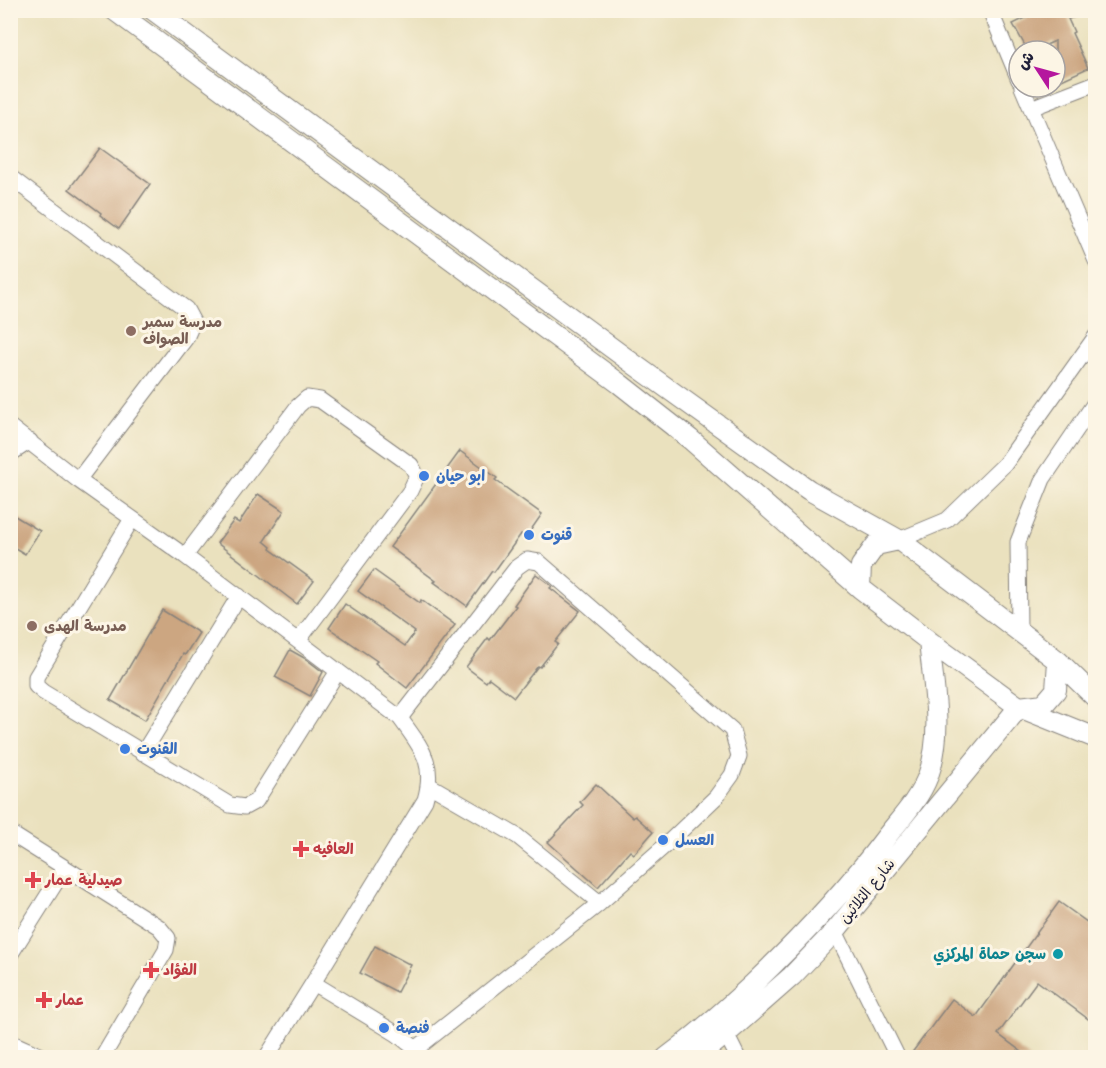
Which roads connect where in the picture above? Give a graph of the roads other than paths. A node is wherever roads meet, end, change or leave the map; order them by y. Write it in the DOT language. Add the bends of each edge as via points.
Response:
graph roads {
  1 [pos="114,10"];
  2 [pos="153,10"];
  3 [pos="990,10"];
  4 [pos="1007,51"];
  5 [pos="1095,83"];
  6 [pos="1027,99"];
  7 [pos="1031,108"];
  8 [pos="10,177"];
  9 [pos="1095,261"];
  10 [pos="1095,336"];
  11 [pos="1095,401"];
  12 [pos="10,427"];
  13 [pos="30,441"];
  14 [pos="10,453"];
  15 [pos="78,480"];
  16 [pos="132,519"];
  17 [pos="899,540"];
  18 [pos="185,556"];
  19 [pos="860,588"];
  20 [pos="239,597"];
  21 [pos="1019,631"];
  22 [pos="298,641"];
  23 [pos="929,641"];
  24 [pos="1058,661"];
  25 [pos="338,671"];
  26 [pos="1095,698"];
  27 [pos="1019,707"];
  28 [pos="400,717"];
  29 [pos="1095,738"];
  30 [pos="143,753"];
  31 [pos="429,785"];
  32 [pos="10,833"];
  33 [pos="65,868"];
  34 [pos="600,903"];
  35 [pos="835,931"];
  36 [pos="10,955"];
  37 [pos="777,962"];
  38 [pos="792,976"];
  39 [pos="313,983"];
  40 [pos="726,1034"];
  41 [pos="10,1042"];
  42 [pos="418,1053"];
  43 [pos="46,1058"];
  44 [pos="102,1058"];
  45 [pos="266,1058"];
  46 [pos="666,1058"];
  47 [pos="696,1058"];
  48 [pos="738,1058"];
  49 [pos="898,1058"];
  1 -- 19 [label="main road" via="620,384 690,439"];
  2 -- 17 [label="main road" via="809,490"];
  3 -- 4 [label="street"];
  5 -- 7 [label="street"];
  6 -- 7 [label="street"];
  7 -- 9 [label="street"];
  8 -- 15 [label="street" via="186,309 193,322 186,338"];
  10 -- 17 [label="street" via="1005,464 947,520"];
  11 -- 21 [label="street" via="1043,479 1018,542"];
  12 -- 13 [label="street"];
  13 -- 14 [label="street"];
  13 -- 15 [label="street"];
  15 -- 16 [label="street"];
  16 -- 18 [label="street"];
  16 -- 30 [label="street" via="36,677 36,686"];
  17 -- 19 [label="main road" via="876,545 861,566"];
  17 -- 21 [label="main road"];
  18 -- 20 [label="street"];
  18 -- 22 [label="street" via="308,398 320,400 411,465 417,476 410,491"];
  19 -- 23 [label="main road"];
  20 -- 22 [label="street"];
  20 -- 30 [label="street"];
  21 -- 24 [label="main road"];
  22 -- 25 [label="street"];
  23 -- 27 [label="main road"];
  23 -- 37 [label="main road" via="936,735 919,794 850,882"];
  24 -- 26 [label="main road"];
  24 -- 27 [label="main road" via="1056,690 1044,704"];
  25 -- 28 [label="street"];
  25 -- 30 [label="street" via="256,801 245,807 231,805"];
  27 -- 29 [label="main road"];
  27 -- 35 [label="main road, شارع الثلاثين"];
  28 -- 31 [label="street" via="423,750"];
  28 -- 34 [label="street" via="517,567 527,560 539,562 732,730 739,756 732,775 716,797"];
  31 -- 34 [label="street" via="517,836"];
  31 -- 39 [label="street" via="425,800"];
  32 -- 33 [label="street"];
  33 -- 36 [label="street"];
  33 -- 44 [label="street" via="159,927 168,938 166,950"];
  34 -- 42 [label="street"];
  35 -- 38 [label="main road, شارع الثلاثين"];
  35 -- 49 [label="street"];
  37 -- 38 [label="main road"];
  37 -- 46 [label="main road" via="716,1019"];
  38 -- 40 [label="main road, شارع الثلاثين"];
  39 -- 42 [label="street" via="397,1034"];
  39 -- 45 [label="street"];
  40 -- 47 [label="main road, شارع الثلاثين"];
  40 -- 48 [label="street"];
  41 -- 43 [label="street"];
}
